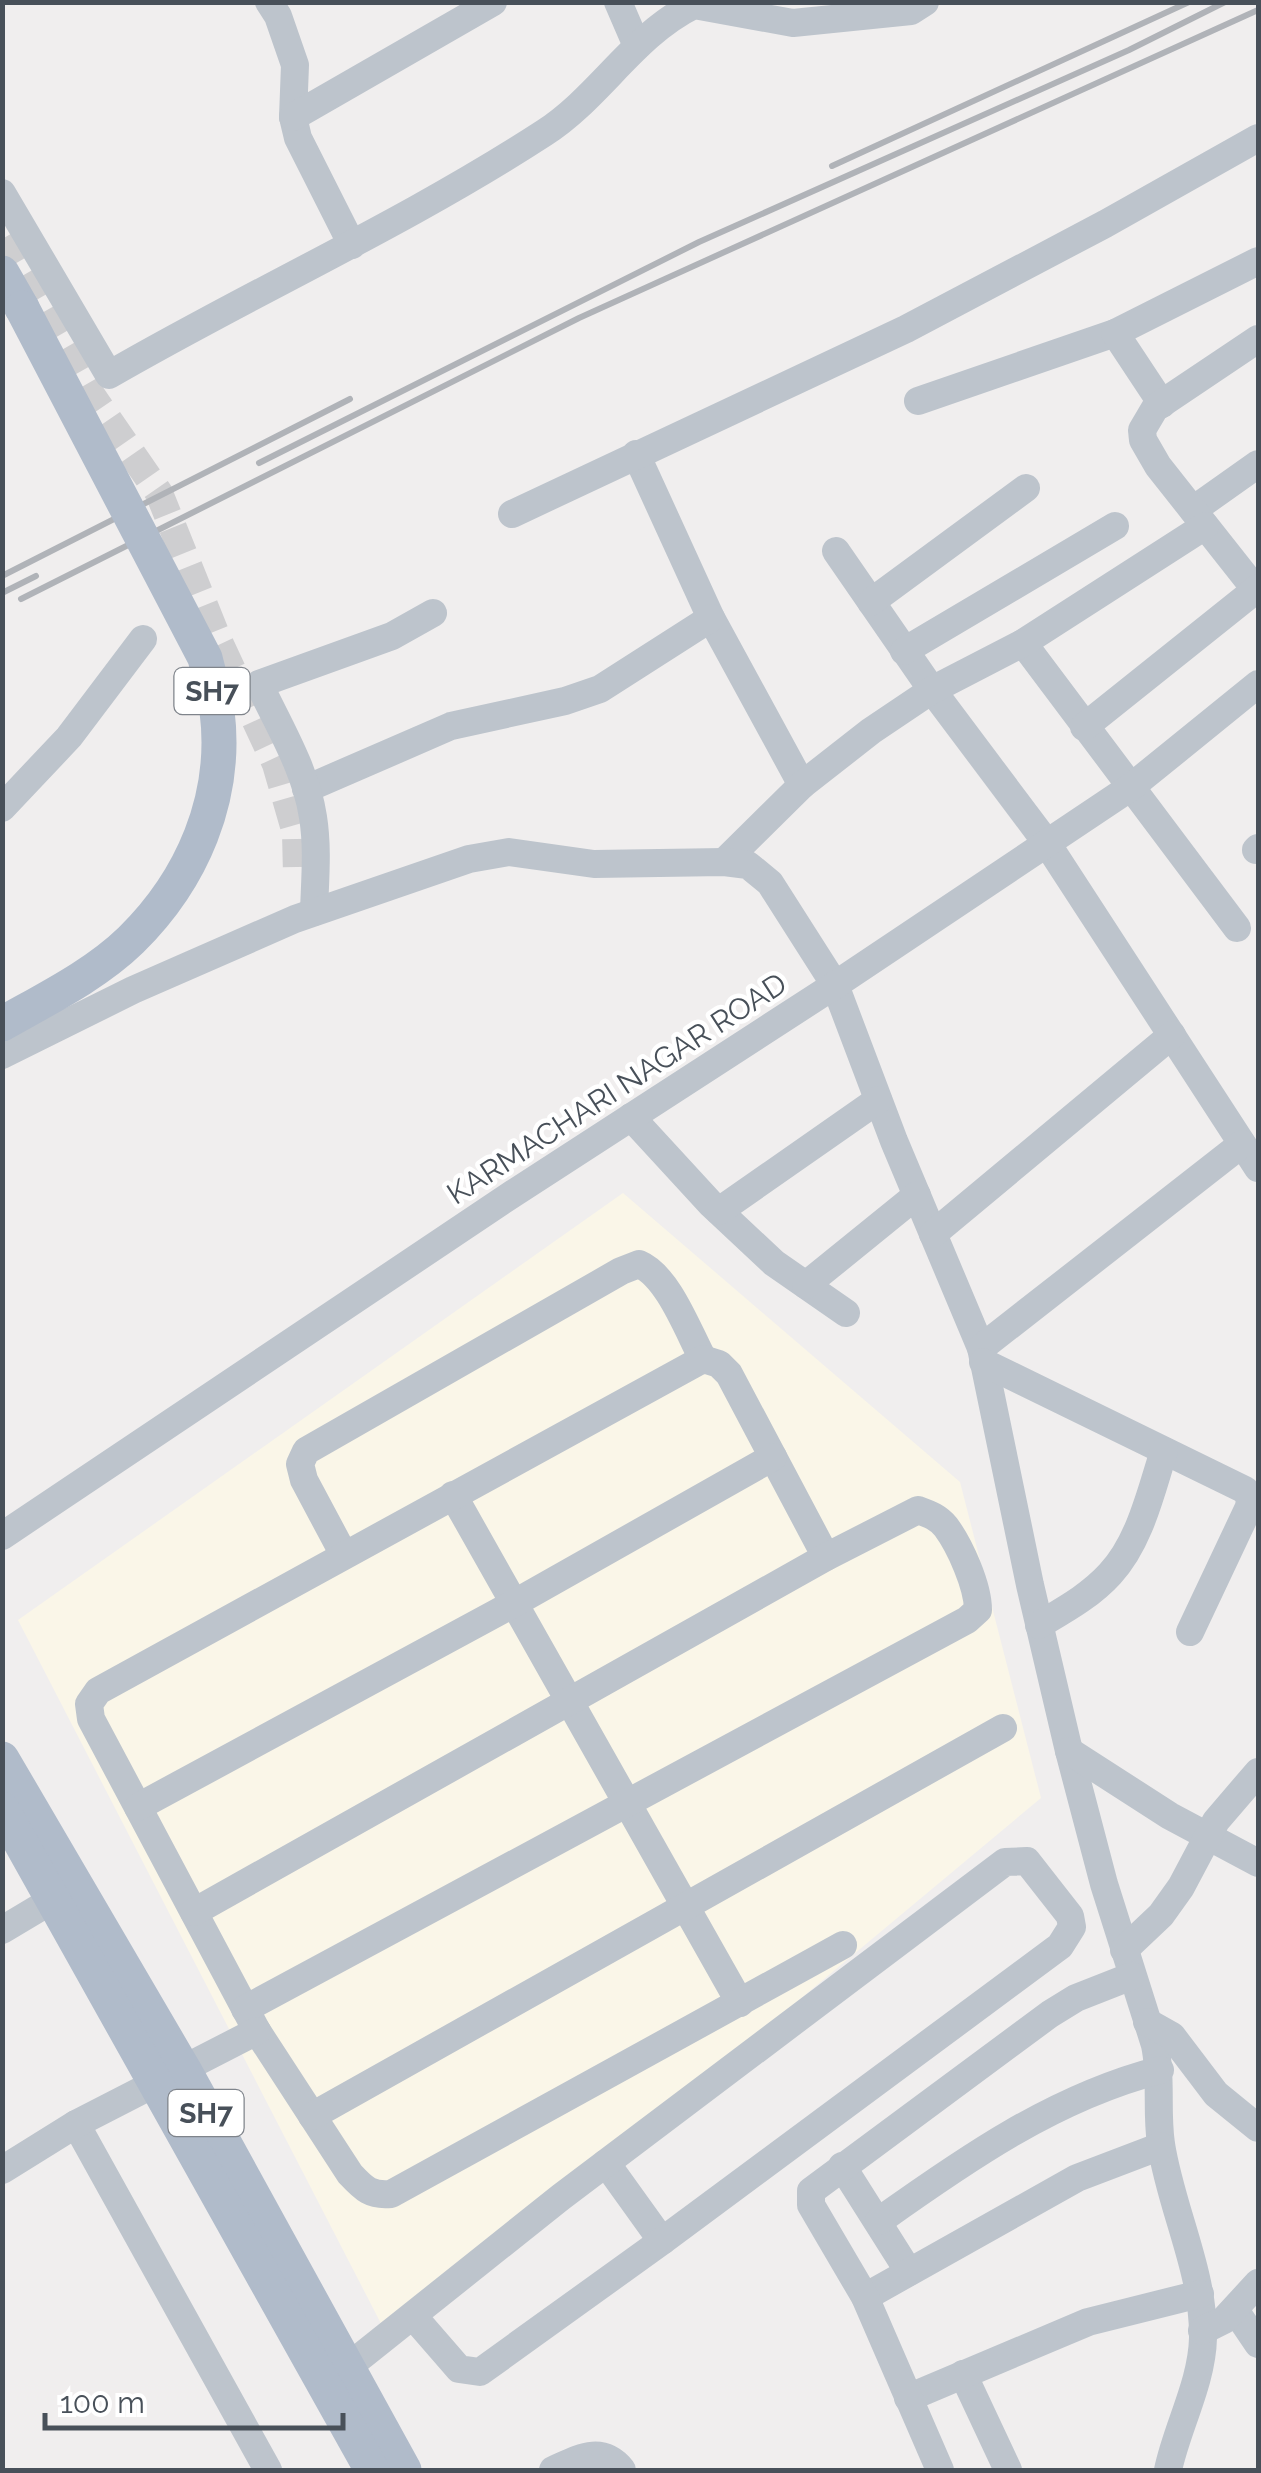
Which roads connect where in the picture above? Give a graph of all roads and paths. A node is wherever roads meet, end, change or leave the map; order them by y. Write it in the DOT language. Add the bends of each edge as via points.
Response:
graph roads {
  1 [pos="269,2"];
  2 [pos="494,2"];
  3 [pos="618,2"];
  4 [pos="925,2"];
  5 [pos="742,8"];
  6 [pos="637,46"];
  7 [pos="292,117"];
  8 [pos="1258,138"];
  9 [pos="2,192"];
  10 [pos="352,245"];
  11 [pos="1258,261"];
  12 [pos="2,273"];
  13 [pos="1115,333"];
  14 [pos="1258,339"];
  15 [pos="918,401"];
  16 [pos="1162,404"];
  17 [pos="636,454"];
  18 [pos="1258,464"];
  19 [pos="1026,488"];
  20 [pos="512,514"];
  21 [pos="1199,518"];
  22 [pos="1114,526"];
  23 [pos="836,551"];
  24 [pos="1257,589"];
  25 [pos="872,602"];
  26 [pos="433,613"];
  27 [pos="711,618"];
  28 [pos="143,639"];
  29 [pos="1023,643"];
  30 [pos="904,650"];
  31 [pos="1258,684"];
  32 [pos="932,690"];
  33 [pos="1084,727"];
  34 [pos="802,785"];
  35 [pos="1131,787"];
  36 [pos="306,789"];
  37 [pos="2,808"];
  38 [pos="1046,842"];
  39 [pos="724,862"];
  40 [pos="297,874"];
  41 [pos="304,915"];
  42 [pos="1237,928"];
  43 [pos="835,985"];
  44 [pos="2,1024"];
  45 [pos="1172,1035"];
  46 [pos="2,1055"];
  47 [pos="878,1100"];
  48 [pos="631,1117"];
  49 [pos="1242,1144"];
  50 [pos="1258,1168"];
  51 [pos="917,1195"];
  52 [pos="719,1212"];
  53 [pos="933,1234"];
  54 [pos="806,1285"];
  55 [pos="846,1314"];
  56 [pos="982,1355"];
  57 [pos="703,1359"];
  58 [pos="1164,1450"];
  59 [pos="773,1457"];
  60 [pos="1258,1469"];
  61 [pos="452,1496"];
  62 [pos="1247,1502"];
  63 [pos="2,1536"];
  64 [pos="344,1555"];
  65 [pos="826,1557"];
  66 [pos="514,1604"];
  67 [pos="1039,1625"];
  68 [pos="1190,1632"];
  69 [pos="568,1702"];
  70 [pos="1002,1728"];
  71 [pos="1069,1750"];
  72 [pos="2,1759"];
  73 [pos="1258,1772"];
  74 [pos="626,1804"];
  75 [pos="138,1807"];
  76 [pos="2,1809"];
  77 [pos="1208,1838"];
  78 [pos="1258,1864"];
  79 [pos="64,1893"];
  80 [pos="686,1908"];
  81 [pos="194,1912"];
  82 [pos="2,1930"];
  83 [pos="843,1944"];
  84 [pos="1128,1963"];
  85 [pos="740,2002"];
  86 [pos="251,2020"];
  87 [pos="1147,2022"];
  88 [pos="1199,2075"];
  89 [pos="169,2076"];
  90 [pos="1160,2076"];
  91 [pos="312,2116"];
  92 [pos="76,2124"];
  93 [pos="1258,2128"];
  94 [pos="1161,2146"];
  95 [pos="606,2163"];
  96 [pos="842,2166"];
  97 [pos="2,2170"];
  98 [pos="879,2221"];
  99 [pos="662,2241"];
  100 [pos="909,2272"];
  101 [pos="1258,2283"];
  102 [pos="1200,2294"];
  103 [pos="865,2297"];
  104 [pos="1235,2310"];
  105 [pos="413,2316"];
  106 [pos="1202,2331"];
  107 [pos="1258,2344"];
  108 [pos="963,2374"];
  109 [pos="336,2377"];
  110 [pos="908,2398"];
  111 [pos="268,2470"];
  112 [pos="372,2470"];
  113 [pos="404,2470"];
  114 [pos="553,2470"];
  115 [pos="622,2470"];
  116 [pos="940,2470"];
  117 [pos="1008,2470"];
  118 [pos="1168,2470"];
  1 -- 7 [label="street" via="295,65"];
  2 -- 7 [label="street"];
  3 -- 6 [label="street"];
  4 -- 5 [label="street" via="912,11 794,23"];
  5 -- 6 [label="street" via="694,5"];
  6 -- 10 [label="street" via="573,113"];
  7 -- 10 [label="street"];
  8 -- 17 [label="street" via="906,329"];
  9 -- 10 [label="street" via="108,375"];
  11 -- 13 [label="street"];
  12 -- 44 [label="main road, SH7, bridge" via="204,658 217,711 218,766 204,828 174,892 129,942"];
  13 -- 15 [label="street"];
  13 -- 16 [label="street"];
  14 -- 16 [label="street"];
  16 -- 21 [label="street" via="1145,419 1143,440"];
  17 -- 20 [label="street"];
  17 -- 27 [label="street"];
  18 -- 21 [label="street"];
  19 -- 25 [label="street"];
  21 -- 24 [label="street"];
  21 -- 29 [label="street"];
  22 -- 30 [label="street"];
  23 -- 25 [label="street"];
  24 -- 33 [label="street"];
  25 -- 30 [label="street"];
  26 -- 36 [label="street" via="392,636 260,684"];
  27 -- 34 [label="street"];
  27 -- 36 [label="street" via="600,689 451,726"];
  28 -- 37 [label="street" via="69,737"];
  29 -- 32 [label="street"];
  29 -- 33 [label="street"];
  30 -- 32 [label="street"];
  31 -- 35 [label="street, KARMACHARI NAGAR ROAD"];
  32 -- 34 [label="street"];
  32 -- 38 [label="street"];
  33 -- 35 [label="street"];
  34 -- 39 [label="street"];
  35 -- 38 [label="street, KARMACHARI NAGAR ROAD"];
  35 -- 42 [label="street"];
  36 -- 41 [label="street" via="316,842"];
  38 -- 43 [label="street, KARMACHARI NAGAR ROAD"];
  38 -- 45 [label="street"];
  39 -- 41 [label="street" via="594,864 509,852 469,859"];
  39 -- 43 [label="street" via="748,866 770,882"];
  40 -- 41 [label="street"];
  41 -- 46 [label="street"];
  43 -- 47 [label="street"];
  43 -- 48 [label="street, KARMACHARI NAGAR ROAD"];
  45 -- 49 [label="street"];
  45 -- 53 [label="street"];
  47 -- 51 [label="street"];
  47 -- 52 [label="street"];
  48 -- 52 [label="street"];
  48 -- 63 [label="street, KARMACHARI NAGAR ROAD"];
  49 -- 50 [label="street"];
  49 -- 56 [label="street"];
  51 -- 53 [label="street"];
  51 -- 54 [label="street"];
  52 -- 54 [label="street"];
  53 -- 56 [label="street"];
  54 -- 55 [label="street"];
  56 -- 58 [label="street"];
  56 -- 67 [label="street"];
  57 -- 59 [label="street" via="728,1374"];
  57 -- 61 [label="street"];
  57 -- 64 [label="street" via="650,1268 639,1264 620,1271 306,1451 300,1464 304,1480"];
  58 -- 62 [label="street"];
  58 -- 67 [label="street" via="1118,1564 1083,1598"];
  59 -- 65 [label="street"];
  59 -- 66 [label="street"];
  60 -- 62 [label="street"];
  61 -- 64 [label="street"];
  61 -- 66 [label="street"];
  62 -- 68 [label="street"];
  64 -- 75 [label="street" via="98,1691 91,1719"];
  65 -- 69 [label="street"];
  65 -- 74 [label="street" via="918,1510 945,1526 978,1591 978,1610"];
  66 -- 69 [label="street"];
  66 -- 75 [label="street"];
  67 -- 71 [label="street"];
  69 -- 74 [label="street"];
  69 -- 81 [label="street"];
  70 -- 80 [label="street"];
  71 -- 77 [label="street"];
  71 -- 84 [label="street"];
  72 -- 79 [label="main road, SH7"];
  73 -- 77 [label="street"];
  74 -- 80 [label="street"];
  74 -- 86 [label="street"];
  75 -- 81 [label="street"];
  76 -- 79 [label="main road, SH7"];
  77 -- 78 [label="street"];
  77 -- 84 [label="street"];
  79 -- 82 [label="street"];
  79 -- 89 [label="main road, SH7"];
  80 -- 85 [label="street"];
  80 -- 91 [label="street"];
  81 -- 86 [label="street"];
  83 -- 85 [label="street"];
  84 -- 87 [label="street"];
  84 -- 96 [label="street"];
  85 -- 91 [label="street" via="391,2194 364,2189"];
  86 -- 89 [label="street"];
  86 -- 91 [label="street"];
  87 -- 88 [label="street" via="1172,2036"];
  87 -- 90 [label="street"];
  88 -- 90 [label="street"];
  88 -- 93 [label="street"];
  89 -- 92 [label="street"];
  89 -- 109 [label="main road, SH7"];
  90 -- 94 [label="street"];
  90 -- 98 [label="street" via="1103,2088 1029,2122"];
  92 -- 97 [label="street"];
  92 -- 111 [label="street"];
  94 -- 100 [label="street" via="1077,2178"];
  94 -- 102 [label="street"];
  95 -- 99 [label="street"];
  95 -- 99 [label="street" via="1005,1862 1027,1861 1059,1900 1072,1927 1060,1946"];
  95 -- 105 [label="street"];
  96 -- 98 [label="street"];
  96 -- 103 [label="street" via="809,2198"];
  98 -- 100 [label="street"];
  99 -- 105 [label="street" via="480,2372 459,2369"];
  100 -- 103 [label="street"];
  101 -- 104 [label="street"];
  102 -- 106 [label="street"];
  102 -- 108 [label="street" via="1088,2322"];
  103 -- 110 [label="street"];
  104 -- 106 [label="street"];
  104 -- 107 [label="street"];
  105 -- 109 [label="street"];
  106 -- 118 [label="street" via="1198,2372"];
  108 -- 110 [label="street"];
  108 -- 117 [label="street"];
  109 -- 112 [label="main road, SH7"];
  109 -- 113 [label="main road, SH7"];
  110 -- 116 [label="street"];
  114 -- 115 [label="street" via="589,2454"];
}
